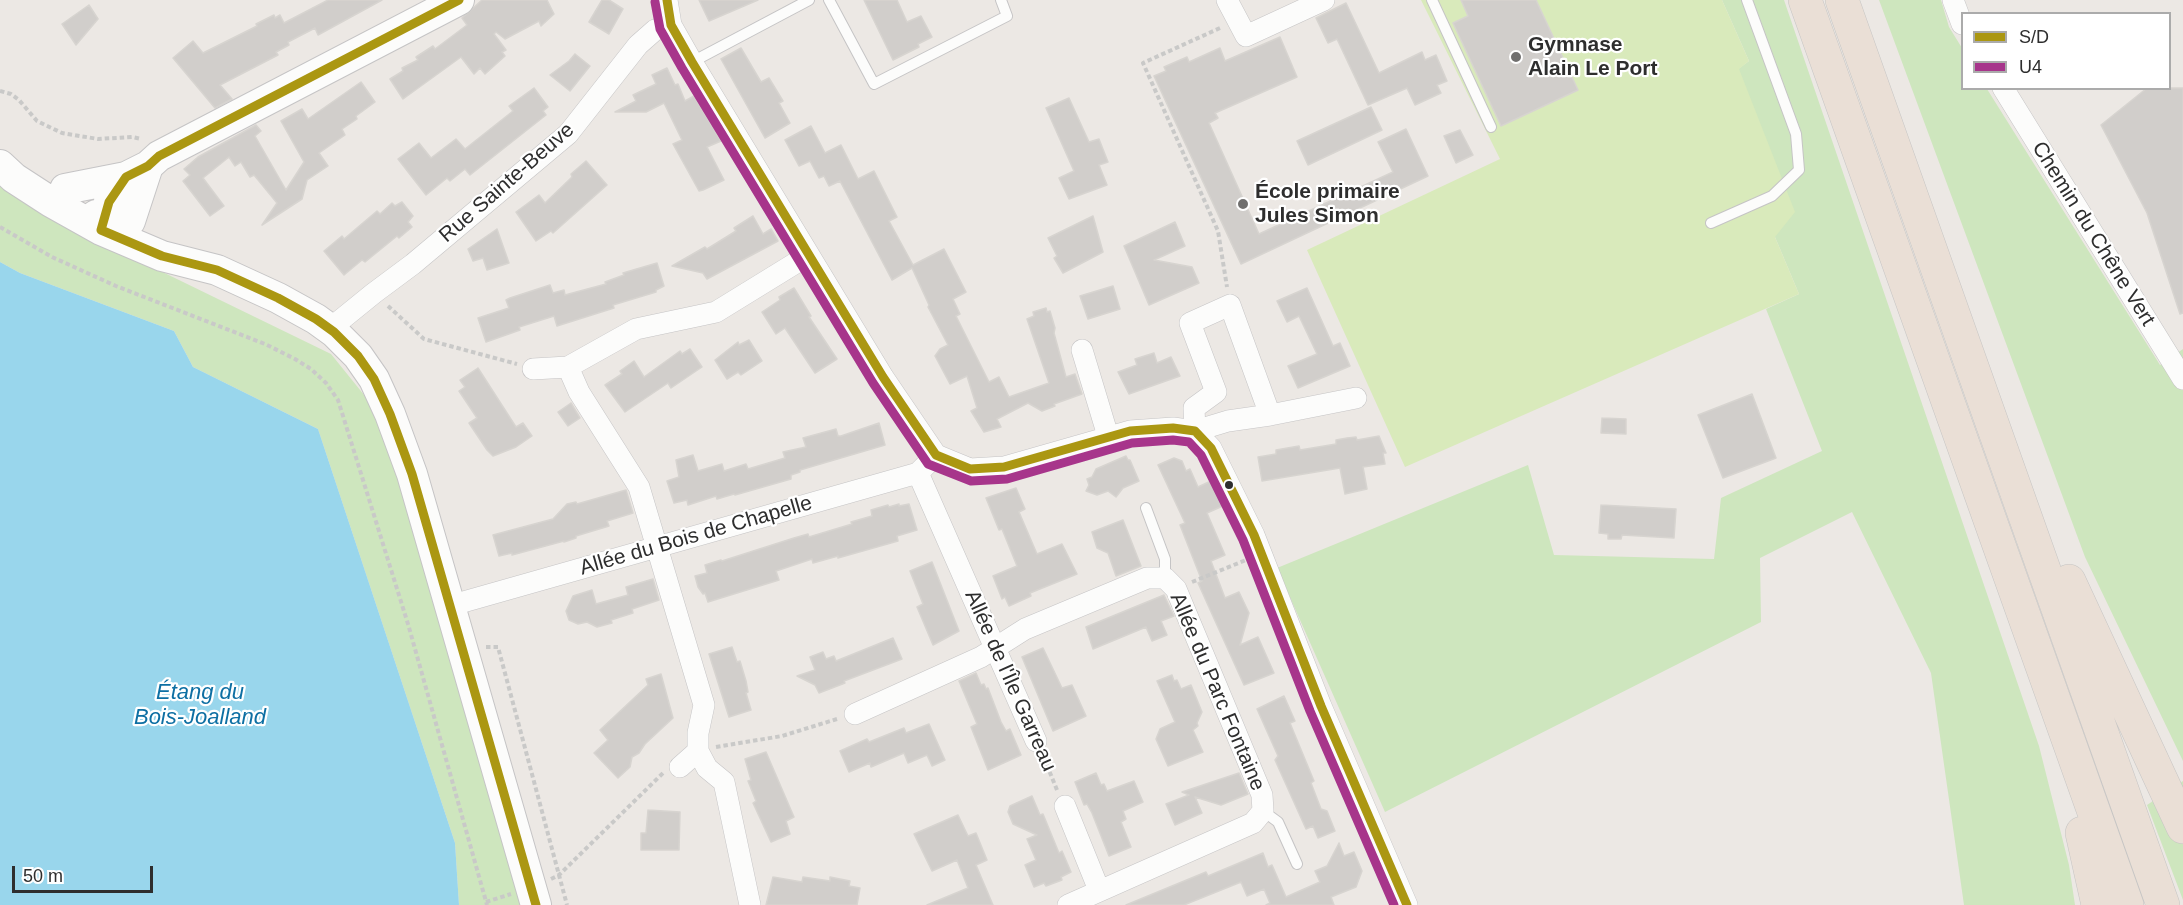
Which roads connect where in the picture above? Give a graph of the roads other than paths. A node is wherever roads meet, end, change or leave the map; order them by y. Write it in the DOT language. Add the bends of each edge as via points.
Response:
graph roads {
  1 [pos="459,0"];
  2 [pos="667,0"];
  3 [pos="809,0"];
  4 [pos="829,0"];
  5 [pos="1001,0"];
  6 [pos="1227,0"];
  7 [pos="1324,0"];
  8 [pos="1432,0"];
  9 [pos="1747,0"];
  10 [pos="1805,0"];
  11 [pos="1842,0"];
  12 [pos="1953,0"];
  13 [pos="1961,21"];
  14 [pos="671,25"];
  15 [pos="692,62"];
  16 [pos="2003,90"];
  17 [pos="1491,127"];
  18 [pos="0,145"];
  19 [pos="140,161"];
  20 [pos="0,165"];
  21 [pos="58,195"];
  22 [pos="110,220"];
  23 [pos="1711,223"];
  24 [pos="807,256"];
  25 [pos="334,332"];
  26 [pos="1965,346"];
  27 [pos="1082,350"];
  28 [pos="568,367"];
  29 [pos="533,369"];
  30 [pos="2183,379"];
  31 [pos="1216,392"];
  32 [pos="1356,398"];
  33 [pos="1270,415"];
  34 [pos="1228,421"];
  35 [pos="1195,431"];
  36 [pos="1108,436"];
  37 [pos="936,455"];
  38 [pos="918,473"];
  39 [pos="1146,508"];
  40 [pos="658,546"];
  41 [pos="1170,584"];
  42 [pos="449,606"];
  43 [pos="995,646"];
  44 [pos="855,714"];
  45 [pos="1036,741"];
  46 [pos="698,751"];
  47 [pos="2075,758"];
  48 [pos="680,767"];
  49 [pos="1065,806"];
  50 [pos="1263,811"];
  51 [pos="2183,826"];
  52 [pos="1297,864"];
  53 [pos="1099,890"];
  54 [pos="533,897"];
  55 [pos="750,905"];
  56 [pos="1068,905"];
  57 [pos="1407,905"];
  58 [pos="2098,905"];
  59 [pos="2127,905"];
  60 [pos="2163,905"];
  1 -- 19 [label="street" via="159,156"];
  2 -- 14 [label="street"];
  3 -- 15 [label="lane"];
  4 -- 5 [label="lane" via="874,84 1007,16"];
  6 -- 7 [label="street" via="1246,36"];
  8 -- 17 [label="lane"];
  9 -- 23 [label="lane" via="1796,134 1799,170 1772,196"];
  10 -- 47 [label="highway"];
  11 -- 26 [label="highway"];
  12 -- 13 [label="street"];
  14 -- 15 [label="street"];
  14 -- 25 [label="street, Rue Sainte-Beuve" via="655,30 638,45 568,134 337,324"];
  15 -- 24 [label="street"];
  16 -- 30 [label="street, Chemin du Chêne Vert"];
  18 -- 21 [label="street"];
  19 -- 21 [label="street"];
  19 -- 22 [label="street"];
  20 -- 21 [label="street" via="14,178"];
  21 -- 22 [label="street"];
  22 -- 25 [label="street" via="176,243 217,270 278,298"];
  24 -- 28 [label="street" via="716,312 636,329"];
  24 -- 37 [label="street"];
  25 -- 42 [label="street" via="374,379 390,414 412,474"];
  26 -- 51 [label="highway" via="1998,387 2068,578"];
  26 -- 60 [label="highway"];
  27 -- 36 [label="street"];
  28 -- 29 [label="street"];
  28 -- 40 [label="street" via="579,392 639,487"];
  31 -- 33 [label="street" via="1190,323 1230,305"];
  31 -- 34 [label="street"];
  31 -- 35 [label="street" via="1194,408"];
  32 -- 33 [label="street"];
  33 -- 34 [label="street"];
  34 -- 35 [label="street"];
  35 -- 36 [label="street" via="1162,429"];
  35 -- 57 [label="street" via="1211,448 1254,535 1321,706"];
  36 -- 37 [label="street" via="1004,467 970,469"];
  37 -- 38 [label="street, Allée du Bois de Chapelle"];
  38 -- 40 [label="street, Allée du Bois de Chapelle"];
  38 -- 43 [label="street, Allée de l'Île Garreau"];
  39 -- 41 [label="lane"];
  40 -- 42 [label="street, Allée du Bois de Chapelle"];
  40 -- 46 [label="street" via="704,705"];
  41 -- 43 [label="street, Allée du Parc Fontaine" via="1147,578 1025,629"];
  41 -- 50 [label="street, Allée du Parc Fontaine" via="1262,795"];
  42 -- 54 [label="street"];
  43 -- 44 [label="street, Allée du Parc Fontaine" via="981,657"];
  43 -- 45 [label="street, Allée de l'Île Garreau"];
  46 -- 48 [label="street"];
  46 -- 55 [label="street" via="707,768 724,782"];
  47 -- 58 [label="highway" via="2074,798"];
  47 -- 59 [label="highway"];
  49 -- 53 [label="street"];
  50 -- 52 [label="lane" via="1278,822"];
  50 -- 53 [label="street, Allée du Parc Fontaine" via="1253,823"];
  53 -- 56 [label="street, Allée du Parc Fontaine"];
}
